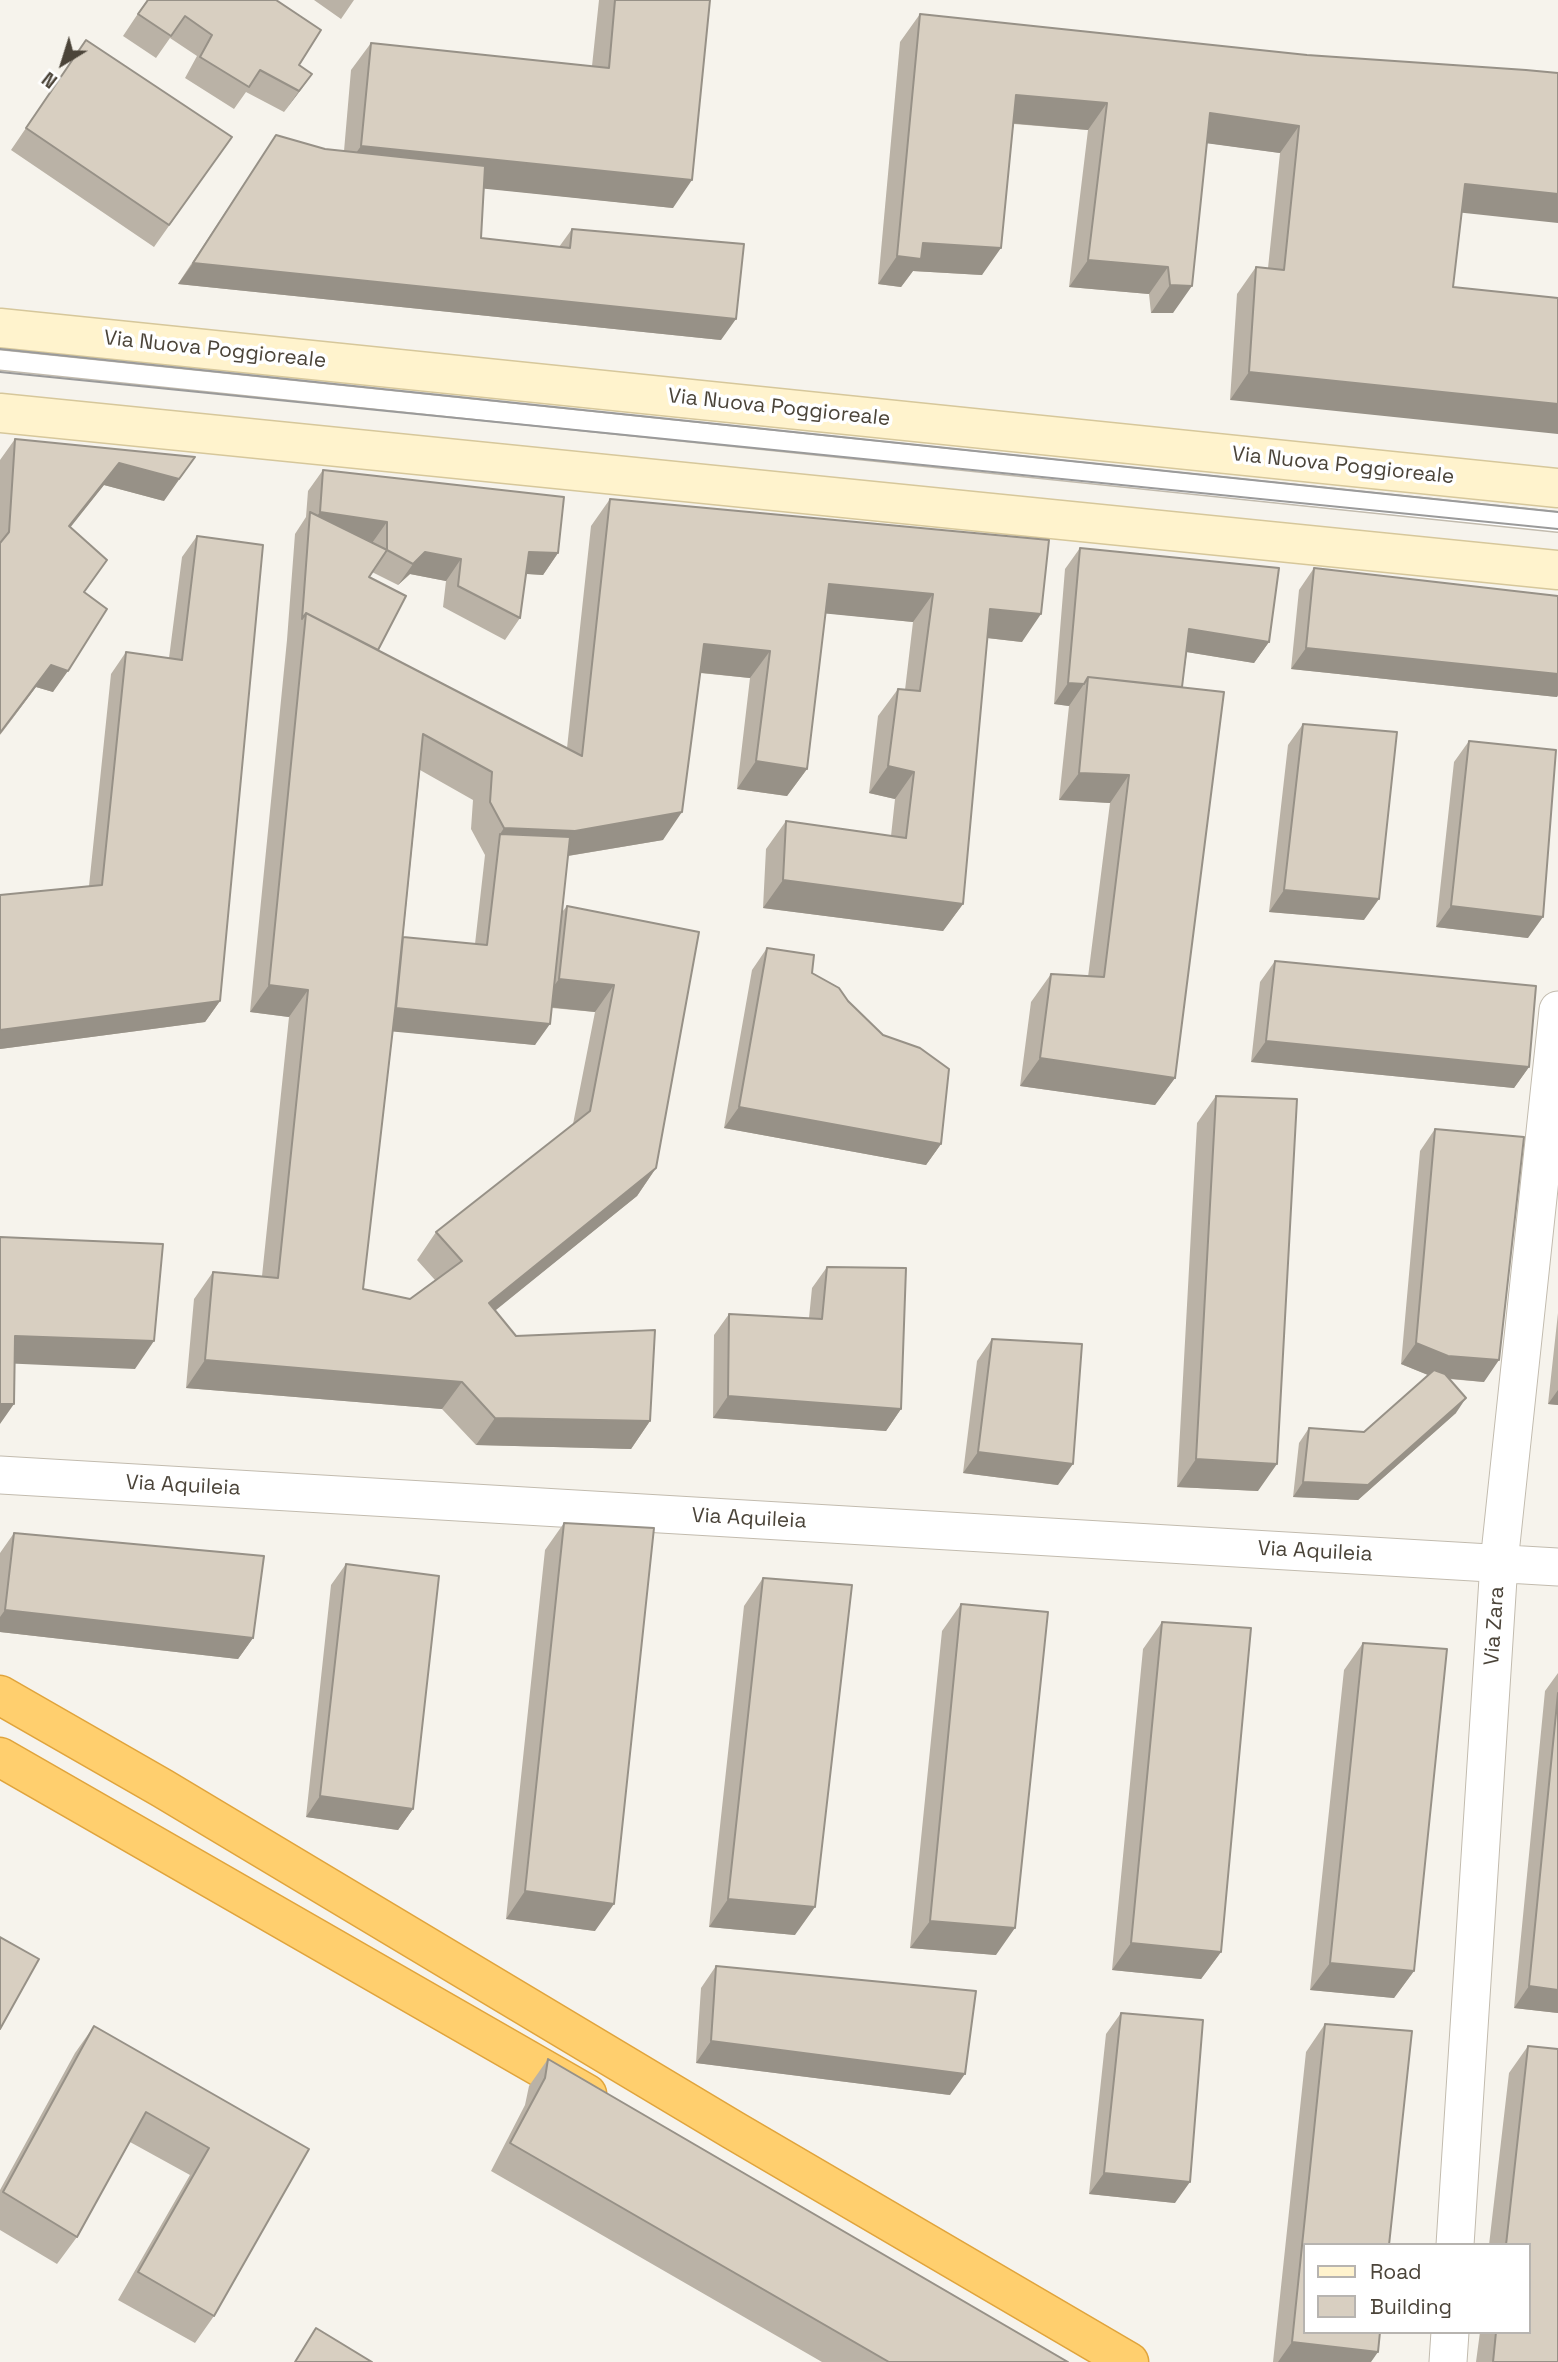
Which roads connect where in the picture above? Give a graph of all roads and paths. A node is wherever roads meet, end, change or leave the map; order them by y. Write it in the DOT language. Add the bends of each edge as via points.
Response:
graph roads {
  1 [pos="0,328"];
  2 [pos="0,360"];
  3 [pos="0,412"];
  4 [pos="1558,488"];
  5 [pos="1558,522"];
  6 [pos="1558,570"];
  7 [pos="1558,1010"];
  8 [pos="0,1475"];
  9 [pos="1499,1563"];
  10 [pos="1558,1567"];
  11 [pos="0,1695"];
  12 [pos="0,1757"];
  13 [pos="611,2108"];
  14 [pos="1455,2243"];
  15 [pos="1450,2334"];
  16 [pos="1129,2362"];
  17 [pos="1448,2362"];
  1 -- 4 [label="main road, Via Nuova Poggioreale"];
  2 -- 5 [label="lane"];
  3 -- 6 [label="main road"];
  7 -- 9 [label="street, Via Zara"];
  8 -- 9 [label="street, Via Aquileia"];
  9 -- 10 [label="street, Via Aquileia"];
  9 -- 14 [label="street, Via Zara"];
  11 -- 16 [label="highway"];
  12 -- 13 [label="highway"];
  15 -- 17 [label="street"];
}
